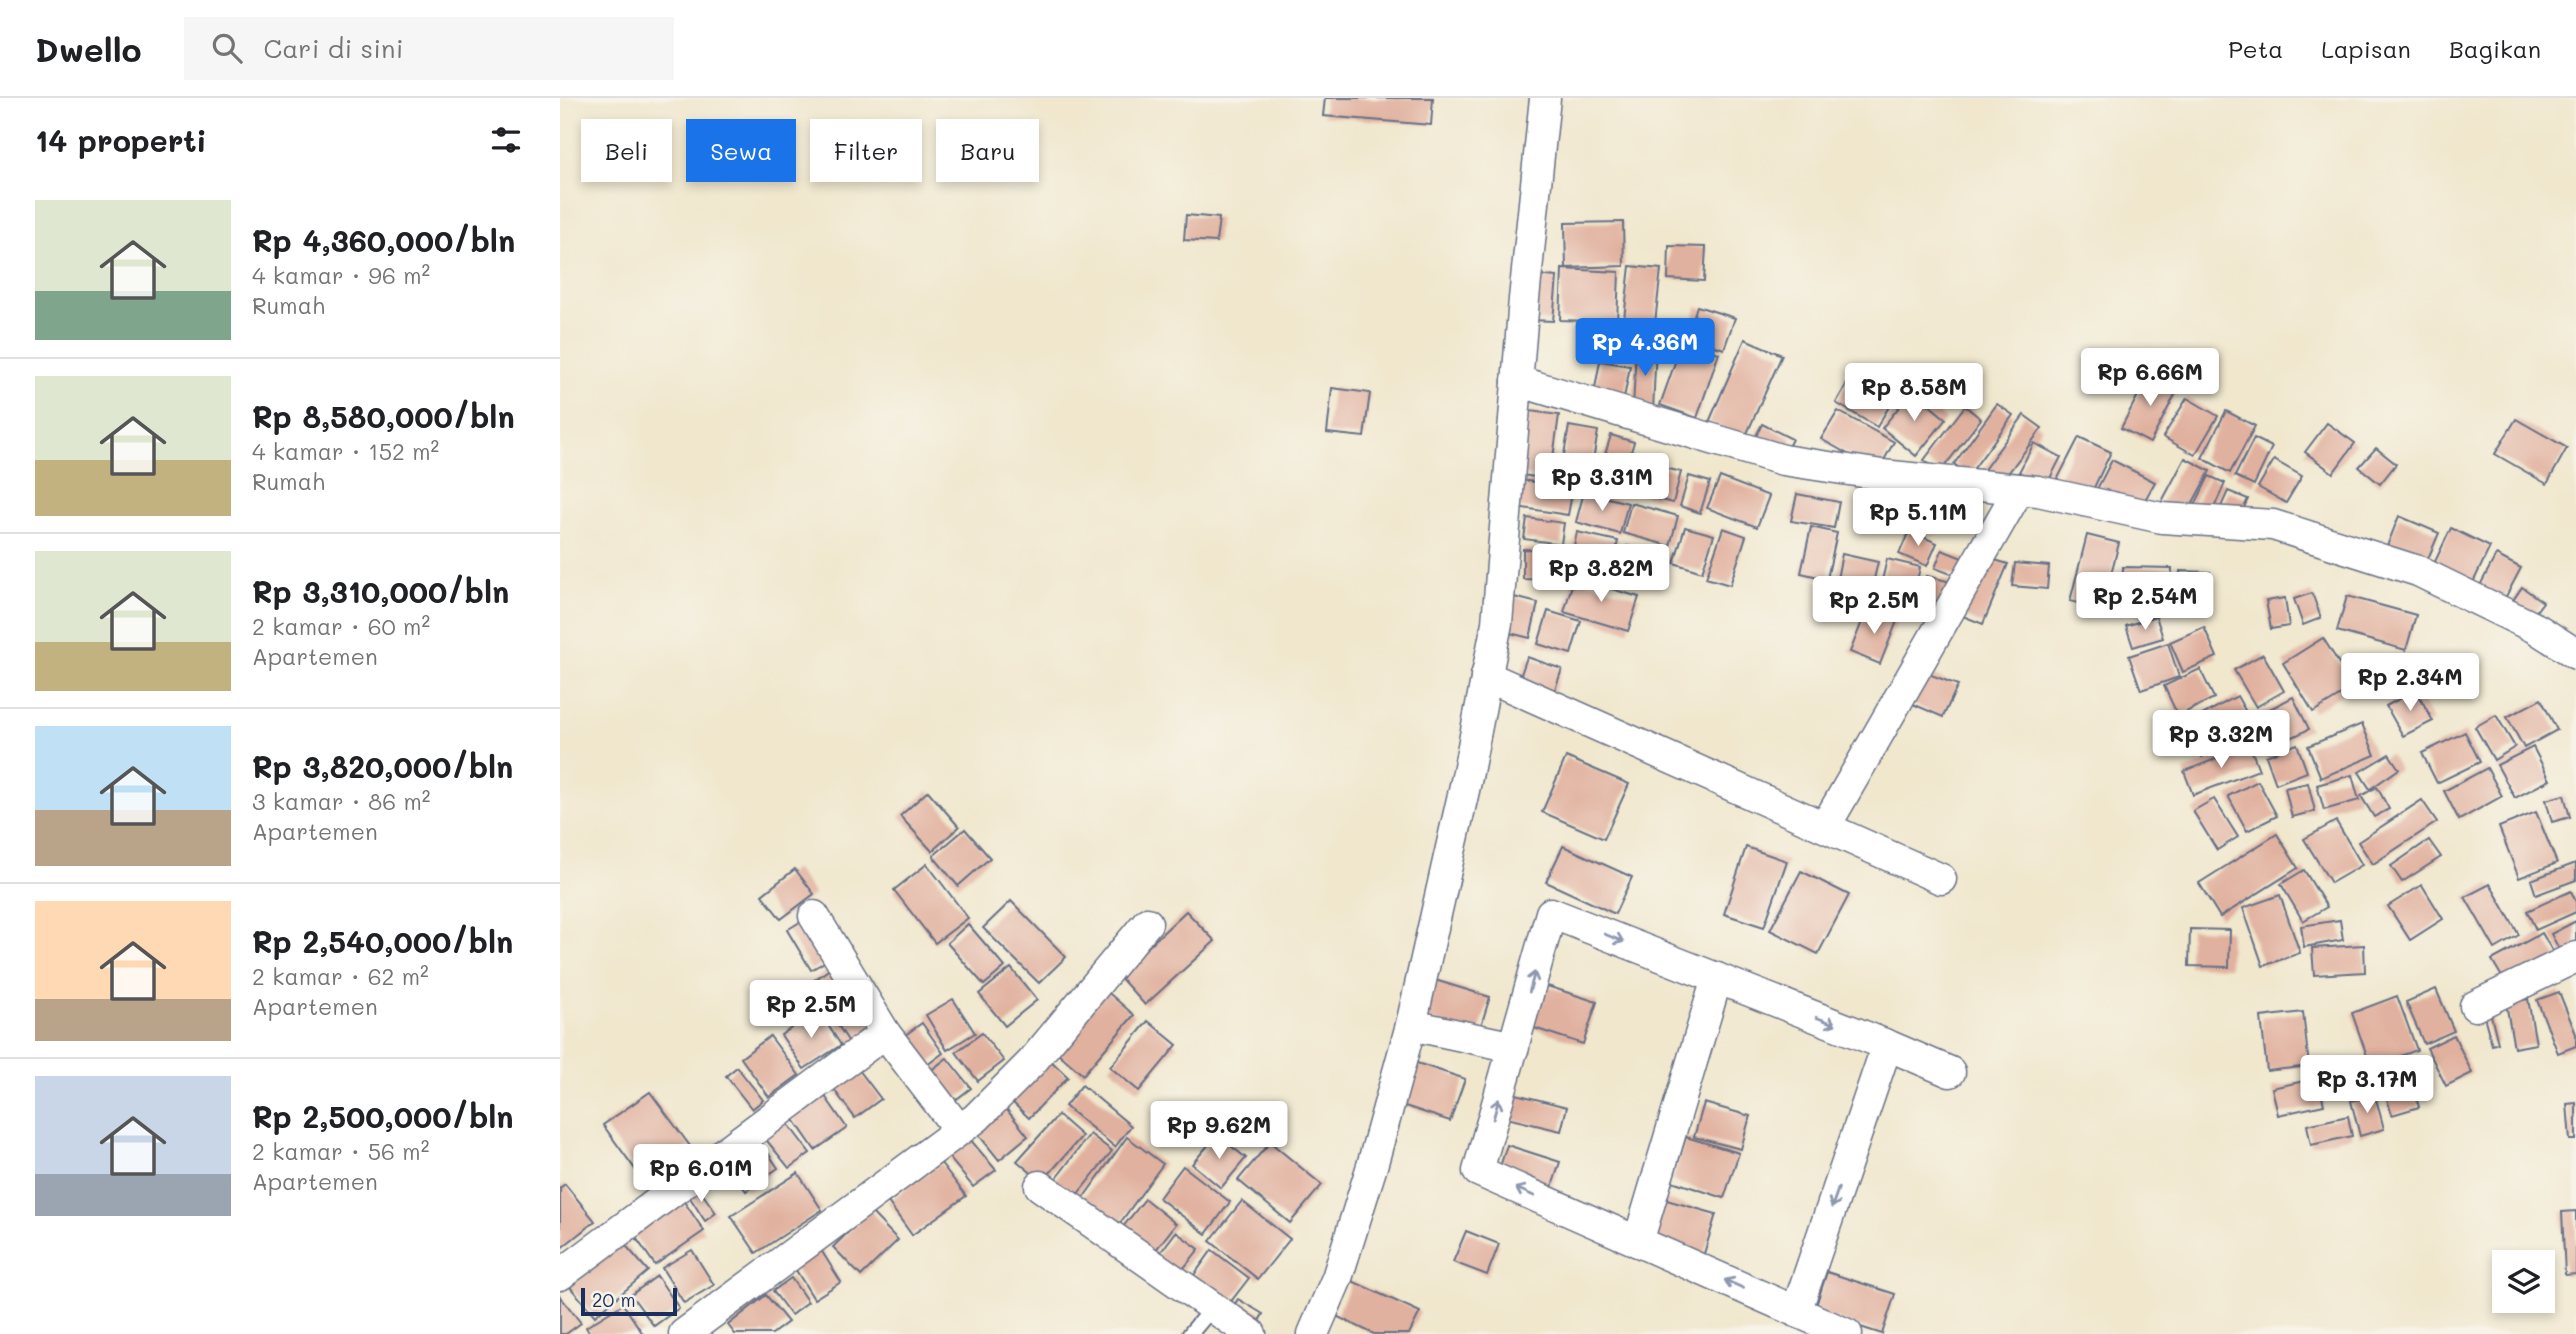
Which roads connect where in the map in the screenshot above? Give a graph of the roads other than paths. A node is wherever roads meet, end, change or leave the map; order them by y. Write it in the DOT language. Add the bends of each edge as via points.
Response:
graph roads {
  1 [pos="1545,98"];
  2 [pos="1517,381"];
  3 [pos="2019,489"];
  4 [pos="2576,654"];
  5 [pos="1486,676"];
  6 [pos="1825,827"];
  7 [pos="1941,879"];
  8 [pos="814,916"];
  9 [pos="1147,923"];
  10 [pos="2576,957"];
  11 [pos="1717,978"];
  12 [pos="2475,1006"];
  13 [pos="1411,1025"];
  14 [pos="886,1033"];
  15 [pos="1887,1045"];
  16 [pos="1514,1047"];
  17 [pos="1950,1072"];
  18 [pos="959,1130"];
  19 [pos="1040,1186"];
  20 [pos="1638,1242"];
  21 [pos="560,1275"];
  22 [pos="1212,1308"];
  23 [pos="1796,1312"];
  24 [pos="684,1334"];
  25 [pos="1190,1334"];
  26 [pos="1251,1334"];
  27 [pos="1313,1334"];
  28 [pos="1847,1334"];
  1 -- 2 [label="street"];
  2 -- 3 [label="street" via="1783,460"];
  2 -- 5 [label="street" via="1497,623"];
  3 -- 4 [label="street" via="2162,518 2273,525 2418,571 2537,629"];
  3 -- 6 [label="street"];
  5 -- 6 [label="street"];
  5 -- 13 [label="street"];
  6 -- 7 [label="street"];
  8 -- 14 [label="street"];
  9 -- 18 [label="street" via="1031,1063"];
  10 -- 12 [label="street"];
  11 -- 15 [label="street, one-way"];
  16 -- 11 [label="street, one-way" via="1551,913"];
  11 -- 20 [label="street"];
  13 -- 16 [label="street"];
  13 -- 27 [label="street" via="1337,1278"];
  14 -- 18 [label="street"];
  14 -- 21 [label="street"];
  15 -- 17 [label="street"];
  15 -- 23 [label="street, one-way"];
  20 -- 16 [label="street, one-way" via="1478,1171"];
  18 -- 24 [label="street"];
  19 -- 22 [label="street"];
  23 -- 20 [label="street, one-way"];
  22 -- 25 [label="lane"];
  22 -- 26 [label="street"];
  23 -- 28 [label="street"];
}
